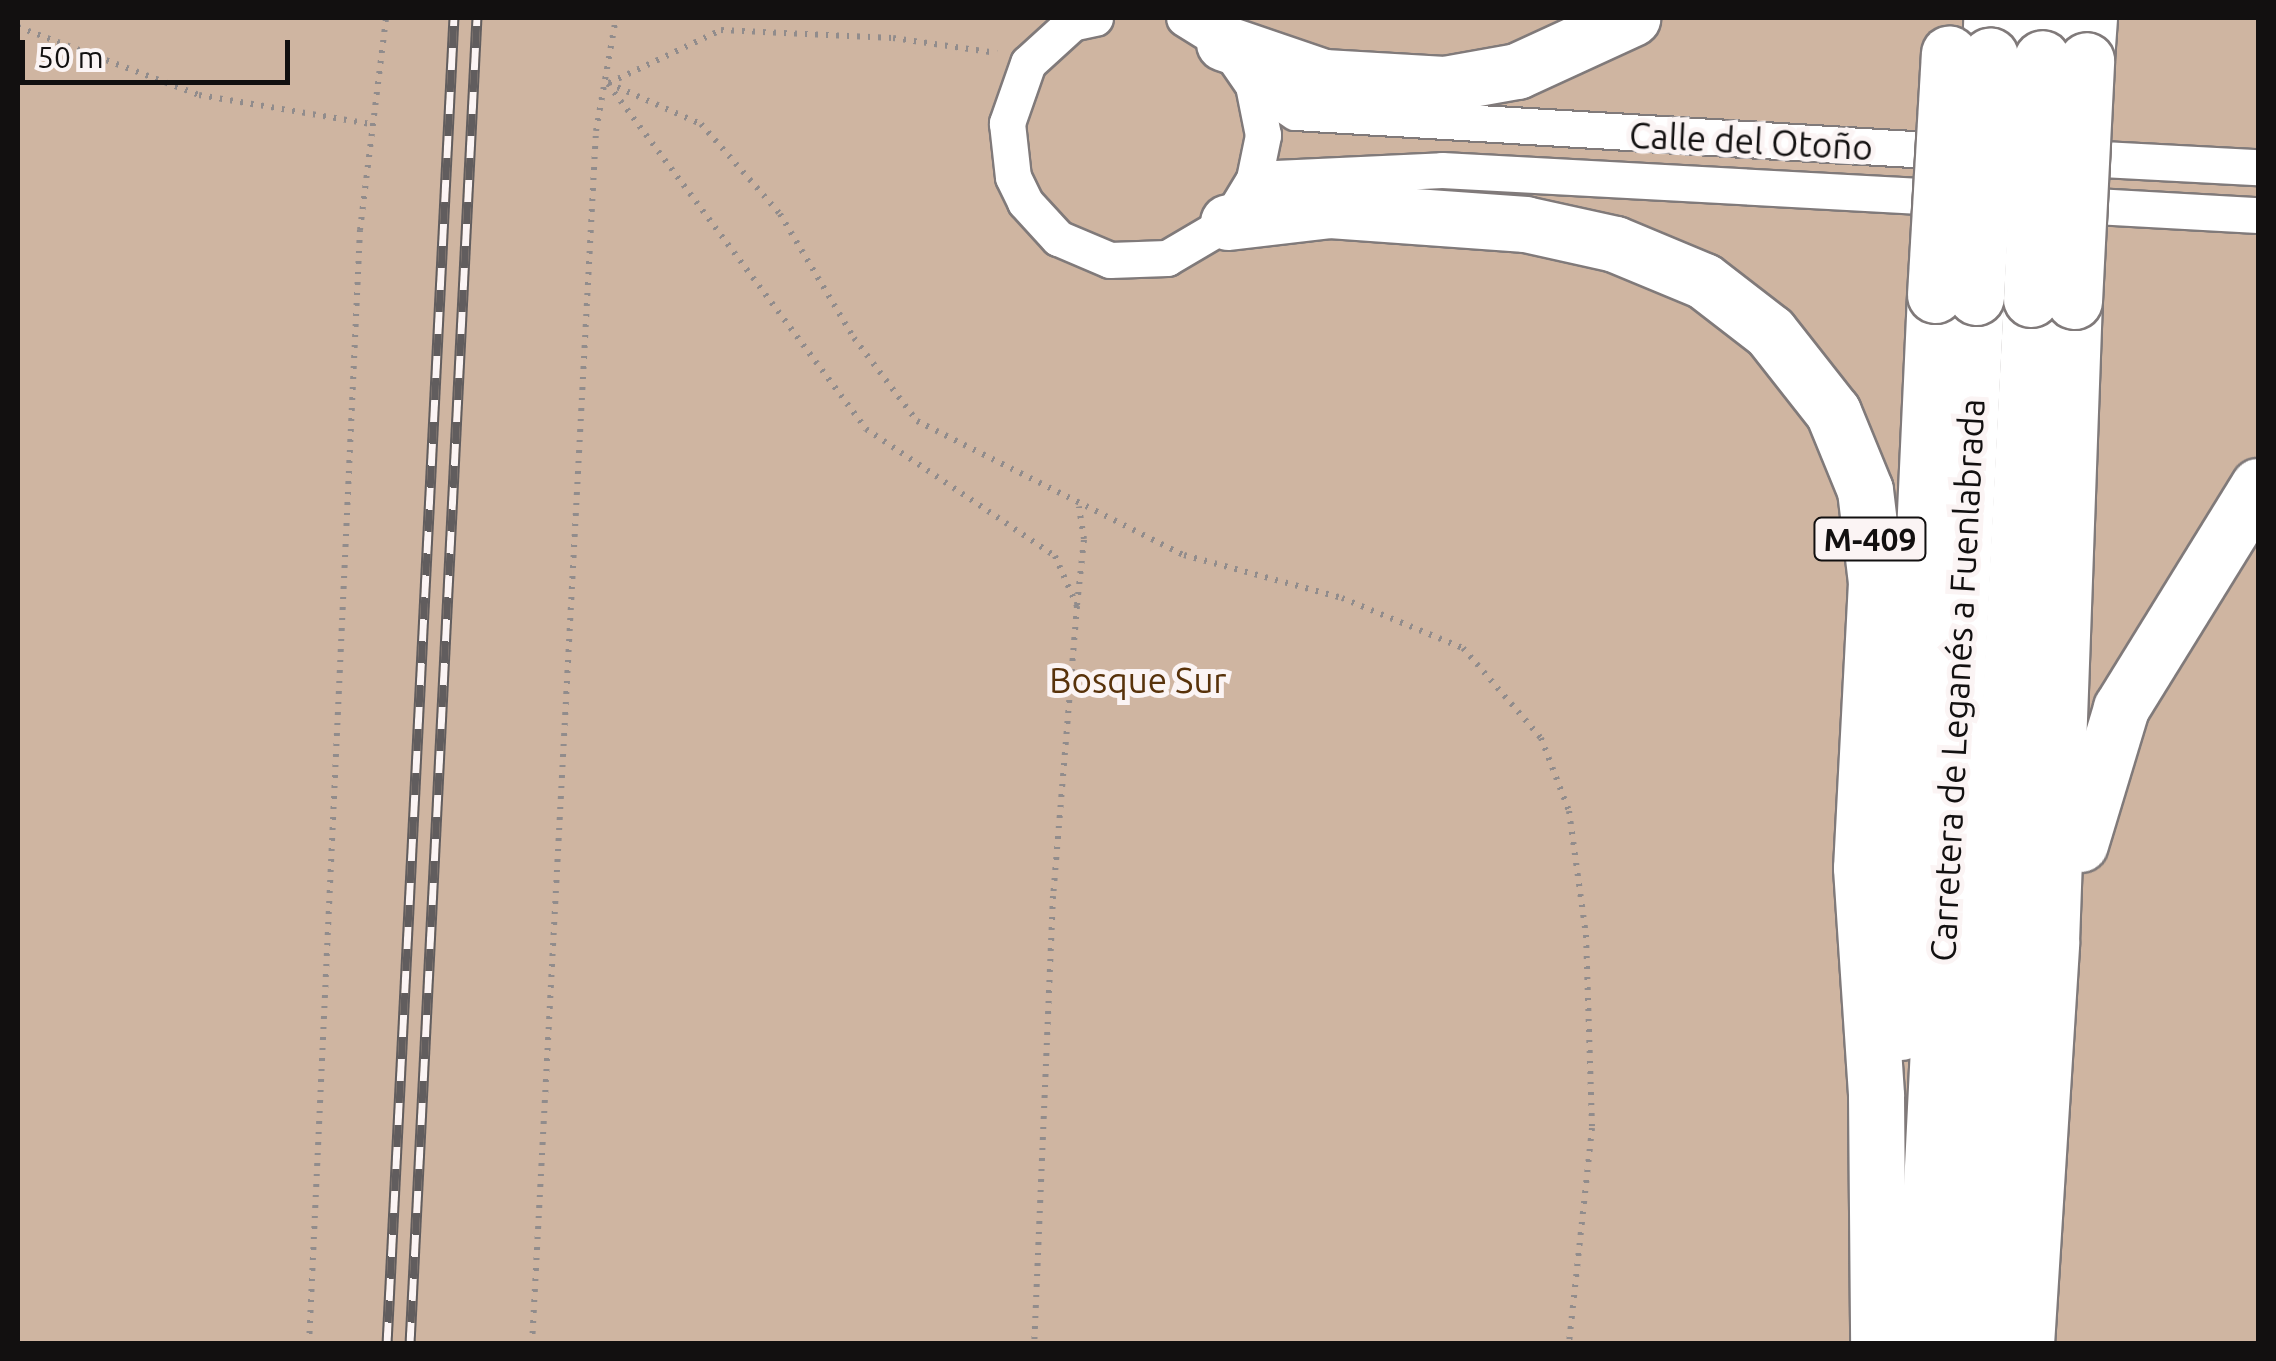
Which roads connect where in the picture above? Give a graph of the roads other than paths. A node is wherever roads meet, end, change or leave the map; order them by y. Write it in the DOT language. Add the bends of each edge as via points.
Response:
graph roads {
  1 [pos="1096,18"];
  2 [pos="1632,18"];
  3 [pos="2018,37"];
  4 [pos="1220,48"];
  5 [pos="2258,167"];
  6 [pos="1241,200"];
  7 [pos="2258,215"];
  8 [pos="1956,296"];
  9 [pos="2052,300"];
  10 [pos="2258,486"];
  11 [pos="2051,942"];
  12 [pos="1879,1344"];
  13 [pos="1923,1344"];
  14 [pos="1976,1344"];
  15 [pos="2026,1344"];
  1 -- 6 [label="street" via="1072,23 1028,63 1007,123 1013,177 1058,238 1110,260 1167,258"];
  2 -- 4 [label="highway" via="1517,72 1444,84 1324,77"];
  3 -- 8 [label="highway, M-409, bridge"];
  3 -- 9 [label="highway, M-409, bridge"];
  4 -- 5 [label="street, Calle del Otoño" via="1296,112"];
  4 -- 6 [label="street" via="1263,135"];
  6 -- 7 [label="street, Calle del Otoño" via="1442,170"];
  6 -- 12 [label="highway, M-409" via="1525,224 1614,244 1704,281 1770,332 1834,412 1865,490 1876,582 1861,868 1876,1096"];
  8 -- 12 [label="highway, M-409"];
  8 -- 13 [label="highway, Carretera de Leganés a Fuenlabrada / M-409"];
  9 -- 11 [label="highway, M-409"];
  9 -- 14 [label="highway, M-409"];
  10 -- 11 [label="highway, M-409" via="2121,708 2095,774"];
  11 -- 15 [label="highway, M-409"];
}
